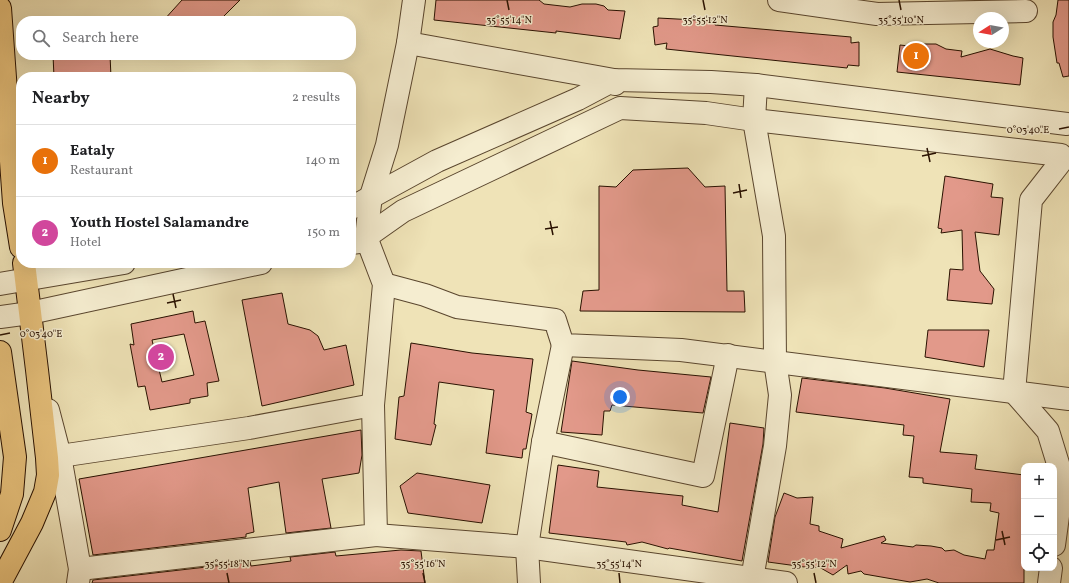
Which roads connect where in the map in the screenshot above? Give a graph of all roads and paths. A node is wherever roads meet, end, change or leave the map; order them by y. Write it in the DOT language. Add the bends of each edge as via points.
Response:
graph roads {
  1 [pos="414,0"];
  2 [pos="779,0"];
  3 [pos="878,7"];
  4 [pos="0,8"];
  5 [pos="1026,10"];
  6 [pos="408,43"];
  7 [pos="614,80"];
  8 [pos="756,85"];
  9 [pos="620,108"];
  10 [pos="754,120"];
  11 [pos="1068,123"];
  12 [pos="1064,162"];
  13 [pos="371,196"];
  14 [pos="356,205"];
  15 [pos="16,216"];
  16 [pos="358,240"];
  17 [pos="69,268"];
  18 [pos="238,268"];
  19 [pos="25,272"];
  20 [pos="0,284"];
  21 [pos="384,284"];
  22 [pos="30,313"];
  23 [pos="0,317"];
  24 [pos="563,345"];
  25 [pos="0,352"];
  26 [pos="728,355"];
  27 [pos="775,361"];
  28 [pos="37,370"];
  29 [pos="1014,392"];
  30 [pos="1069,399"];
  31 [pos="373,405"];
  32 [pos="543,442"];
  33 [pos="60,456"];
  34 [pos="0,530"];
  35 [pos="376,535"];
  36 [pos="1056,535"];
  37 [pos="527,547"];
  38 [pos="1051,571"];
  39 [pos="79,576"];
  40 [pos="752,579"];
  41 [pos="0,583"];
  42 [pos="530,583"];
  43 [pos="719,583"];
  44 [pos="782,583"];
  45 [pos="1049,583"];
  1 -- 6 [label="street"];
  2 -- 3 [label="street"];
  3 -- 5 [label="street"];
  4 -- 15 [label="main road"];
  6 -- 7 [label="street"];
  6 -- 13 [label="street" via="387,145"];
  7 -- 8 [label="street"];
  7 -- 9 [label="street"];
  7 -- 13 [label="street" via="578,99 437,161"];
  8 -- 10 [label="street"];
  8 -- 11 [label="street"];
  9 -- 10 [label="street" via="706,113"];
  9 -- 16 [label="street" via="403,211"];
  10 -- 12 [label="street"];
  10 -- 27 [label="street" via="774,236"];
  11 -- 12 [label="street" via="1061,139"];
  12 -- 29 [label="street" via="1031,200"];
  13 -- 14 [label="street"];
  13 -- 16 [label="street"];
  16 -- 21 [label="street"];
  17 -- 19 [label="street"];
  18 -- 22 [label="street"];
  19 -- 20 [label="street"];
  19 -- 22 [label="main road"];
  21 -- 24 [label="street" via="457,307 555,320"];
  21 -- 31 [label="street"];
  22 -- 23 [label="street"];
  22 -- 28 [label="main road"];
  24 -- 26 [label="street" via="681,350"];
  24 -- 32 [label="street"];
  25 -- 34 [label="main road" via="15,457 12,494"];
  26 -- 27 [label="street"];
  26 -- 32 [label="street" via="703,476"];
  27 -- 29 [label="street"];
  27 -- 40 [label="street" via="780,395 775,446"];
  28 -- 33 [label="street"];
  28 -- 41 [label="main road" via="48,475 45,492 32,523"];
  29 -- 30 [label="street"];
  29 -- 36 [label="street" via="1048,431 1063,480"];
  31 -- 33 [label="street" via="249,428"];
  31 -- 35 [label="street"];
  32 -- 37 [label="street"];
  33 -- 39 [label="street"];
  35 -- 37 [label="street"];
  35 -- 39 [label="street"];
  37 -- 40 [label="street"];
  37 -- 42 [label="street"];
  38 -- 45 [label="street"];
  40 -- 43 [label="street"];
  40 -- 44 [label="street"];
}
